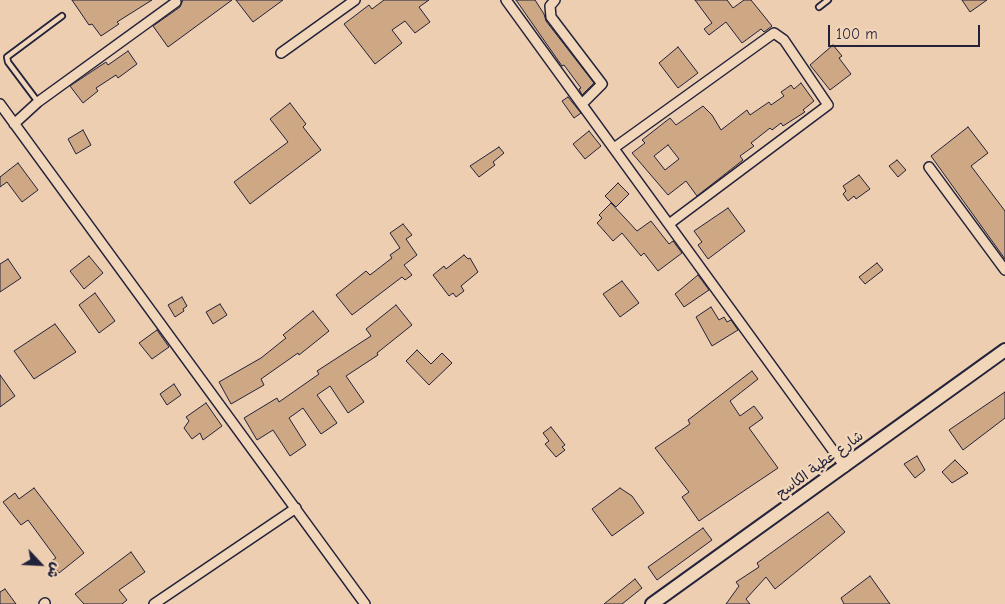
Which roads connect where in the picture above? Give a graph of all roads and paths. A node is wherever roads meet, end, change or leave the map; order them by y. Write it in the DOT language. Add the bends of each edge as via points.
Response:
graph roads {
  1 [pos="355,0"];
  2 [pos="506,0"];
  3 [pos="555,0"];
  4 [pos="828,0"];
  5 [pos="176,2"];
  6 [pos="819,7"];
  7 [pos="62,16"];
  8 [pos="281,53"];
  9 [pos="38,102"];
  10 [pos="0,104"];
  11 [pos="582,104"];
  12 [pos="14,124"];
  13 [pos="614,148"];
  14 [pos="928,167"];
  15 [pos="669,224"];
  16 [pos="1005,270"];
  17 [pos="1005,350"];
  18 [pos="845,467"];
  19 [pos="296,508"];
  20 [pos="154,604"];
  21 [pos="365,604"];
  22 [pos="652,604"];
  1 -- 8 [label="street"];
  2 -- 11 [label="street"];
  3 -- 11 [label="street" via="550,6 551,17 602,84"];
  4 -- 6 [label="lane"];
  5 -- 9 [label="street"];
  7 -- 9 [label="lane" via="7,56 8,62"];
  9 -- 12 [label="street"];
  10 -- 12 [label="street"];
  11 -- 13 [label="street"];
  12 -- 19 [label="street"];
  13 -- 15 [label="street"];
  13 -- 15 [label="street" via="774,33 784,40 828,105"];
  14 -- 16 [label="street"];
  15 -- 18 [label="street"];
  17 -- 18 [label="street, شارع عطية الكاسح"];
  18 -- 22 [label="street, شارع عطية الكاسح"];
  19 -- 20 [label="street"];
  19 -- 21 [label="street"];
}
